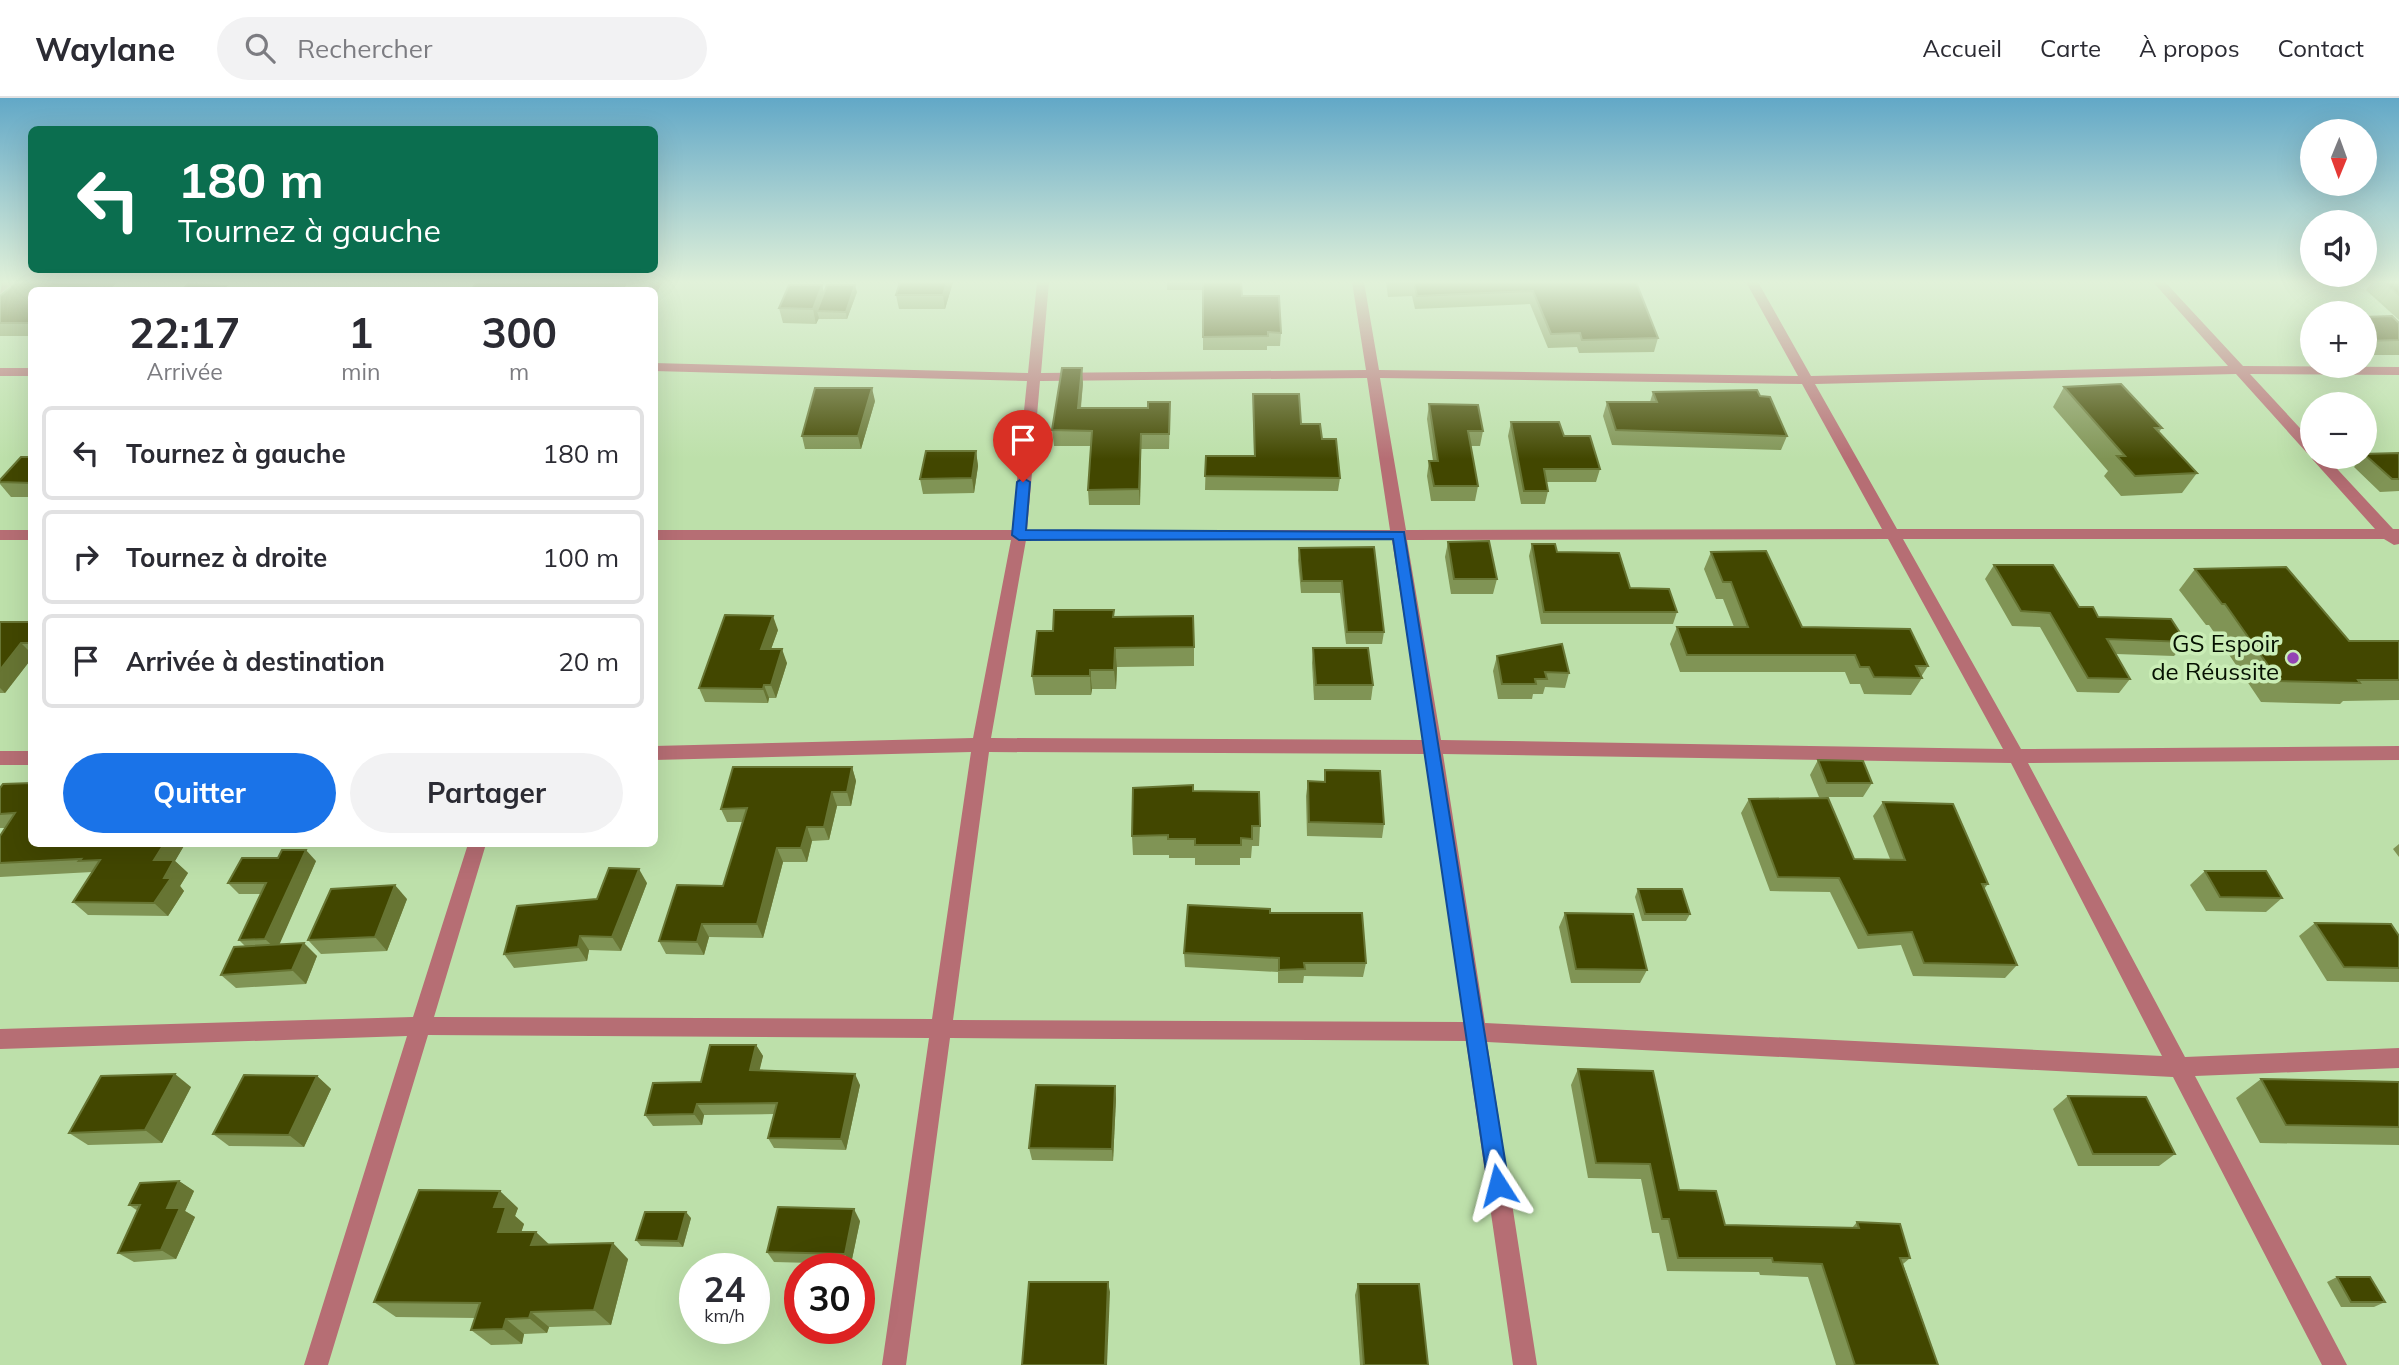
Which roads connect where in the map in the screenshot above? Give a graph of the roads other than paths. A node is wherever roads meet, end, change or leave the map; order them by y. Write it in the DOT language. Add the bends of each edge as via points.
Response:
graph roads {
  1 [pos="1036,341"];
  2 [pos="1367,341"];
  3 [pos="1784,341"];
  4 [pos="2213,341"];
  5 [pos="658,367"];
  6 [pos="2239,370"];
  7 [pos="2399,370"];
  8 [pos="0,372"];
  9 [pos="28,372"];
  10 [pos="1372,374"];
  11 [pos="1032,377"];
  12 [pos="1805,380"];
  13 [pos="2300,437"];
  14 [pos="2330,469"];
  15 [pos="1891,534"];
  16 [pos="0,535"];
  17 [pos="28,535"];
  18 [pos="658,535"];
  19 [pos="1019,535"];
  20 [pos="1399,535"];
  21 [pos="2396,538"];
  22 [pos="981,745"];
  23 [pos="1433,747"];
  24 [pos="658,753"];
  25 [pos="2399,753"];
  26 [pos="2016,756"];
  27 [pos="0,758"];
  28 [pos="28,758"];
  29 [pos="476,847"];
  30 [pos="422,1026"];
  31 [pos="939,1028"];
  32 [pos="1475,1032"];
  33 [pos="0,1039"];
  34 [pos="2399,1058"];
  35 [pos="2177,1067"];
  36 [pos="316,1365"];
  37 [pos="894,1365"];
  38 [pos="1525,1365"];
  39 [pos="2334,1365"];
  1 -- 11 [label="street"];
  2 -- 10 [label="street"];
  3 -- 12 [label="street"];
  4 -- 6 [label="street"];
  5 -- 11 [label="street"];
  6 -- 7 [label="street"];
  6 -- 12 [label="street"];
  6 -- 13 [label="street"];
  8 -- 9 [label="street"];
  10 -- 11 [label="street"];
  10 -- 12 [label="street"];
  10 -- 20 [label="street"];
  11 -- 19 [label="street"];
  12 -- 15 [label="street"];
  14 -- 21 [label="street"];
  15 -- 20 [label="street"];
  15 -- 21 [label="street"];
  15 -- 26 [label="street"];
  16 -- 17 [label="street"];
  18 -- 19 [label="street"];
  19 -- 20 [label="street"];
  19 -- 22 [label="street"];
  20 -- 23 [label="street"];
  22 -- 23 [label="street"];
  22 -- 24 [label="street"];
  22 -- 31 [label="street"];
  23 -- 26 [label="street"];
  23 -- 32 [label="street"];
  25 -- 26 [label="street"];
  26 -- 35 [label="street"];
  27 -- 28 [label="street"];
  29 -- 30 [label="street"];
  30 -- 31 [label="street"];
  30 -- 33 [label="street"];
  30 -- 36 [label="street"];
  31 -- 32 [label="street"];
  31 -- 37 [label="street"];
  32 -- 35 [label="street"];
  32 -- 38 [label="street"];
  34 -- 35 [label="street"];
  35 -- 39 [label="street"];
}
